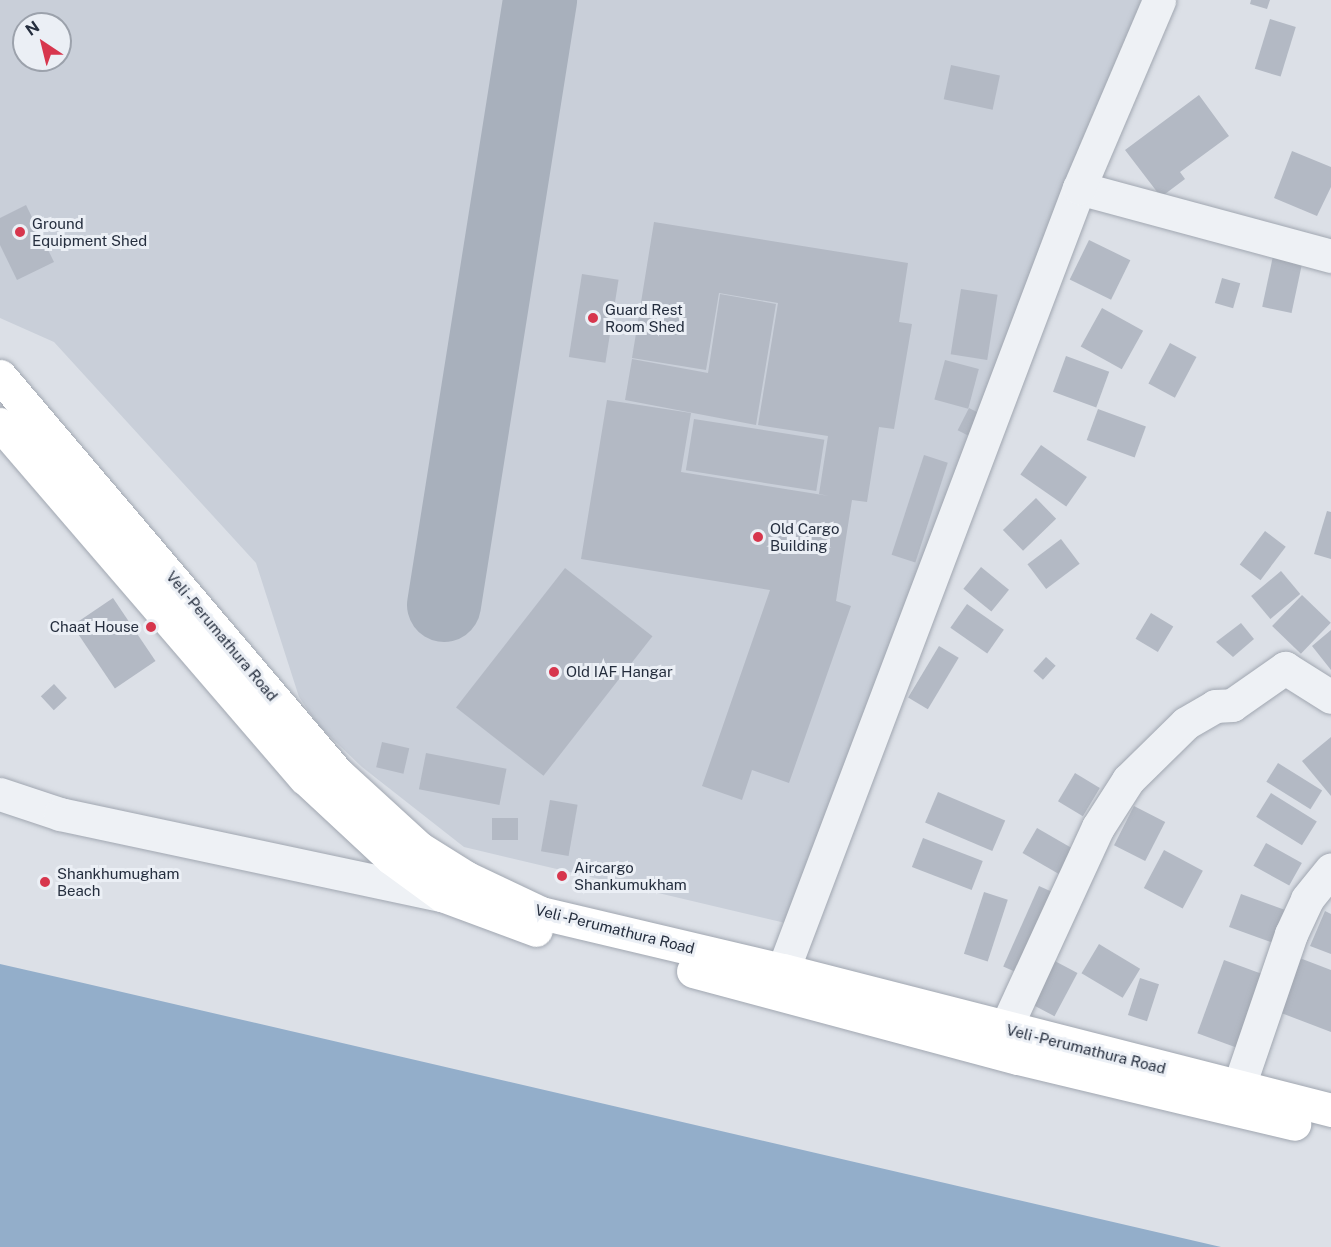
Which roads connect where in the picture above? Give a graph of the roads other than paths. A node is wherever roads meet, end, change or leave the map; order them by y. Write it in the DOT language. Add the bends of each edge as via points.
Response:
graph roads {
  1 [pos="1159,0"];
  2 [pos="1080,188"];
  3 [pos="1331,256"];
  4 [pos="0,376"];
  5 [pos="0,424"];
  6 [pos="1331,697"];
  7 [pos="0,794"];
  8 [pos="1331,869"];
  9 [pos="442,895"];
  10 [pos="783,970"];
  11 [pos="1005,1029"];
  12 [pos="1239,1086"];
  13 [pos="1331,1110"];
  14 [pos="1331,1132"];
  1 -- 2 [label="street"];
  2 -- 3 [label="street"];
  2 -- 10 [label="street"];
  4 -- 10 [label="main road, Veli -Perumathura Road" via="337,773 419,848 467,878 541,913"];
  5 -- 9 [label="main road" via="305,778 392,858"];
  6 -- 11 [label="street" via="1286,668 1232,705 1215,706 1186,723 1128,780 1098,827"];
  7 -- 9 [label="street" via="60,814"];
  8 -- 12 [label="street" via="1307,899 1291,934"];
  9 -- 14 [label="main road" via="512,924 1018,1058"];
  10 -- 11 [label="main road, Veli -Perumathura Road"];
  11 -- 12 [label="main road, Veli -Perumathura Road"];
  12 -- 13 [label="main road, Veli -Perumathura Road"];
}
